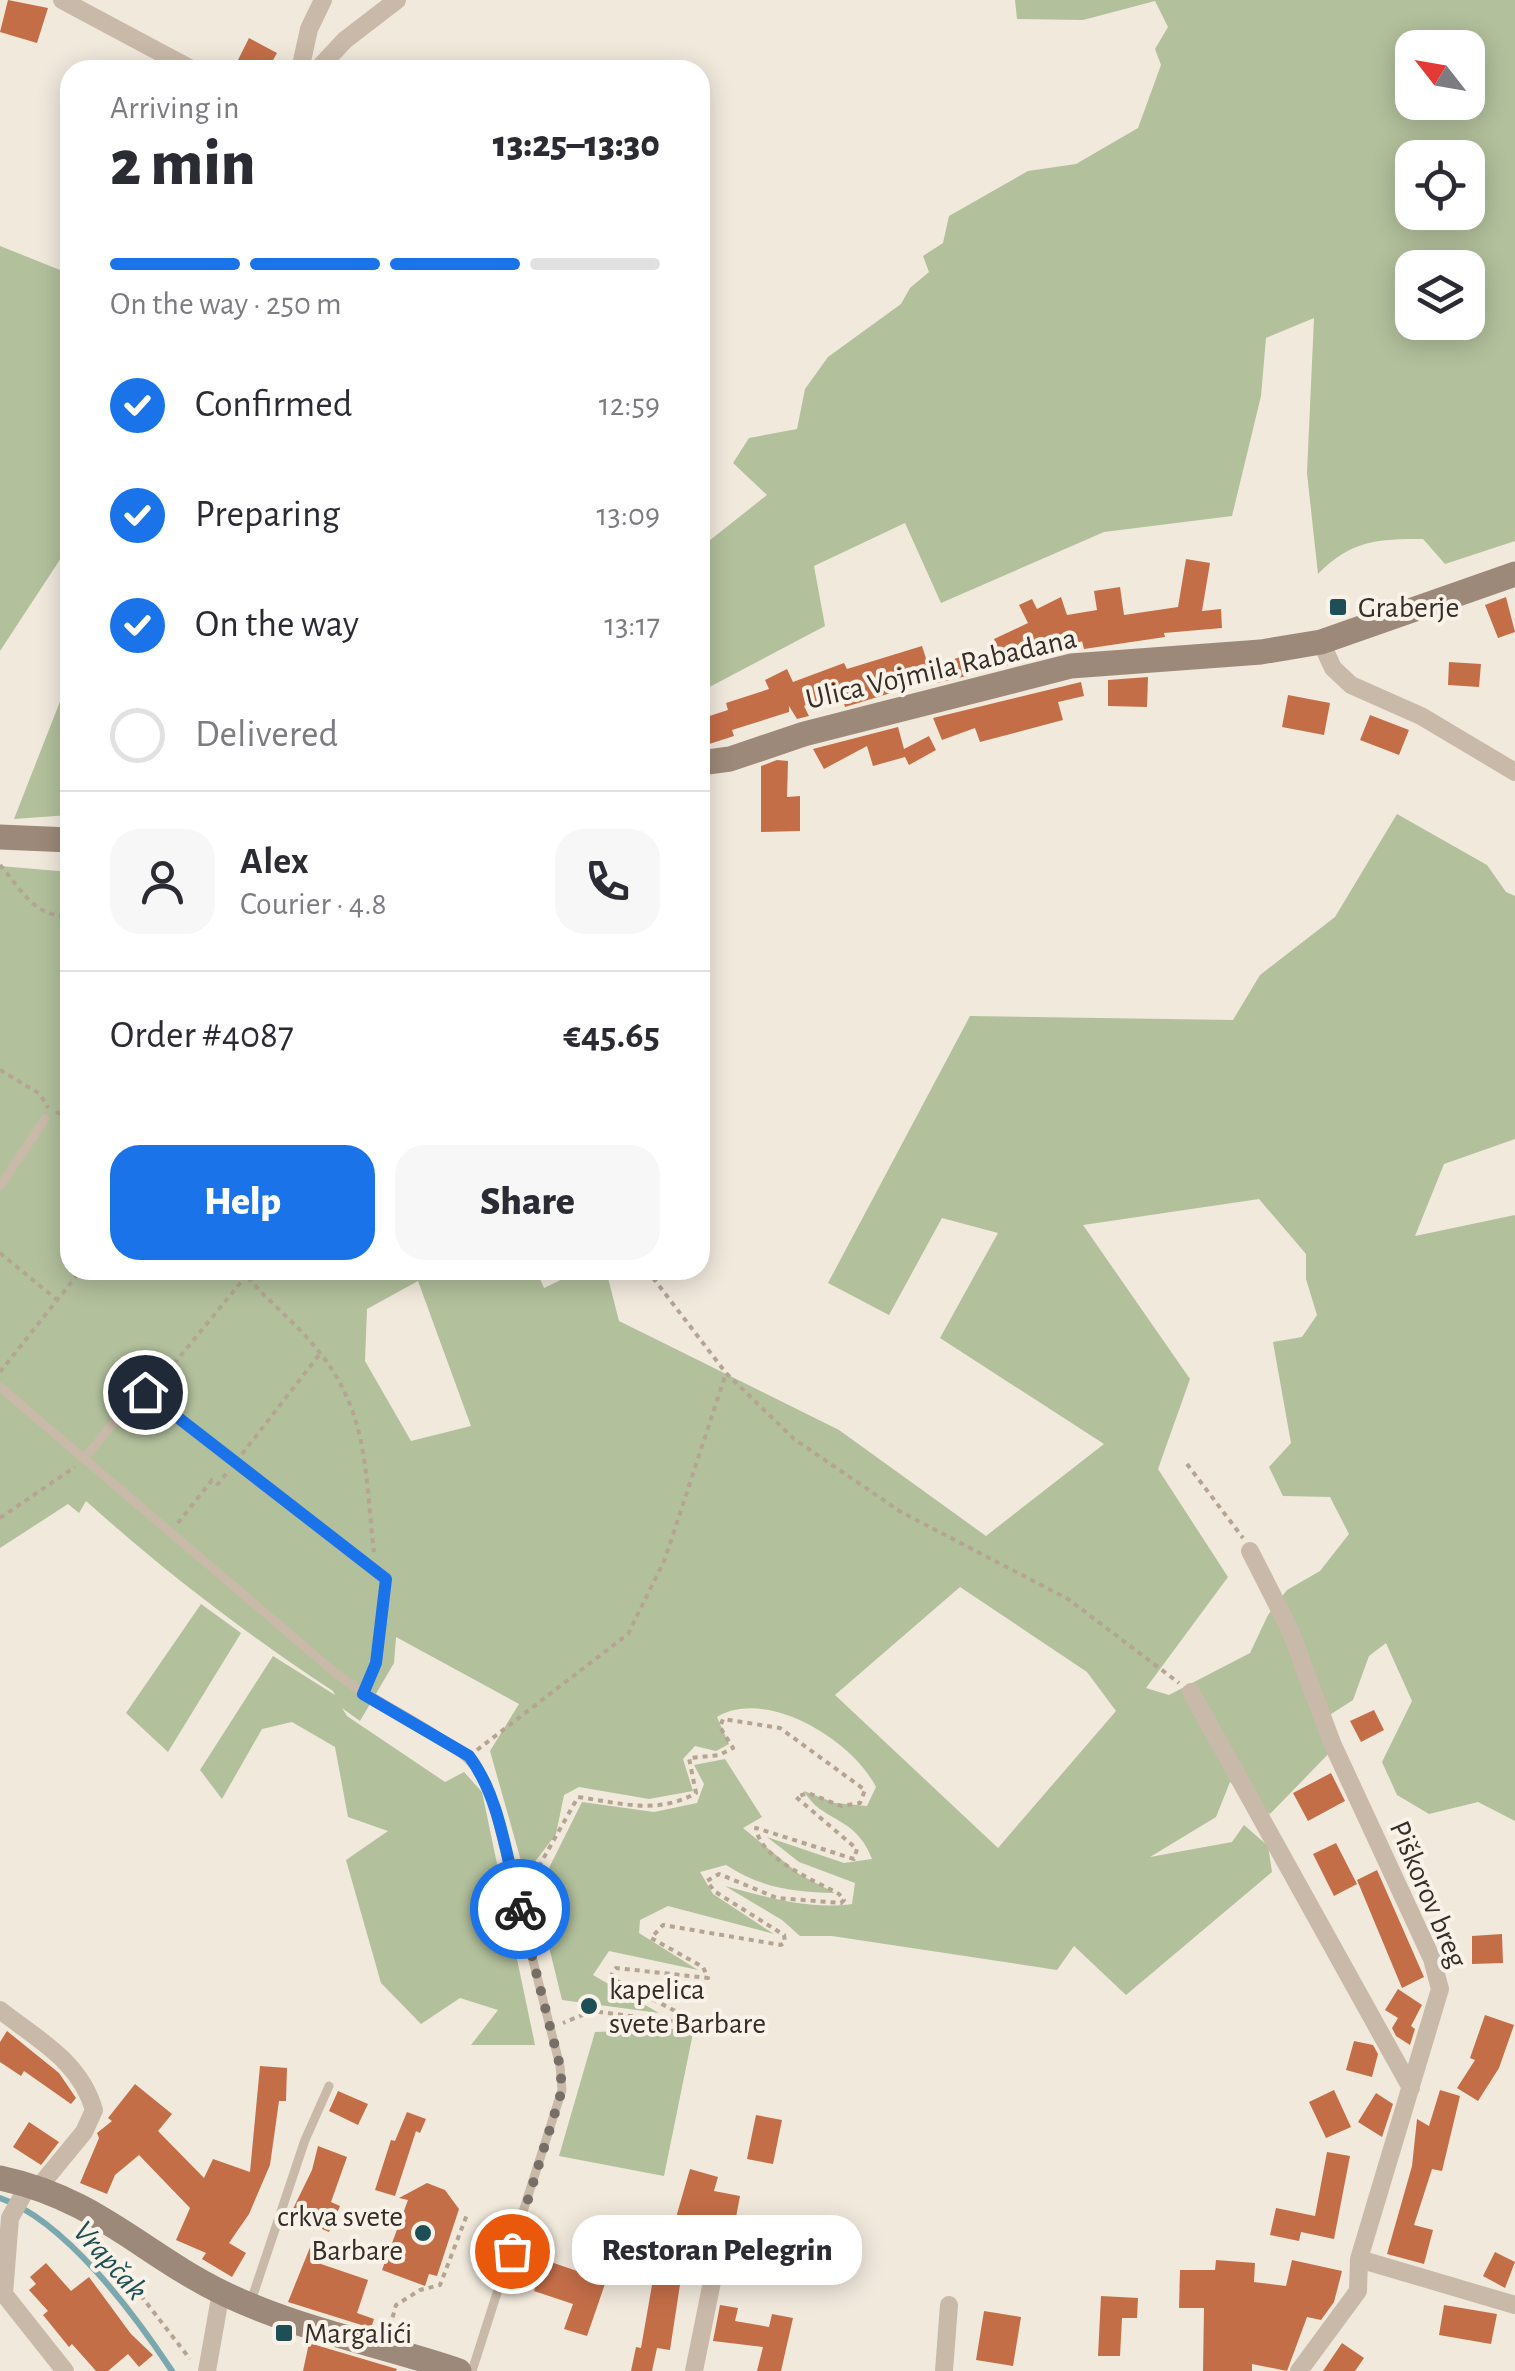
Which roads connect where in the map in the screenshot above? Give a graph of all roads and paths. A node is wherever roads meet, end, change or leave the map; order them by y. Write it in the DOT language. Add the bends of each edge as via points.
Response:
graph roads {
  1 [pos="62,0"];
  2 [pos="323,0"];
  3 [pos="397,0"];
  4 [pos="174,60"];
  5 [pos="302,60"];
  6 [pos="326,60"];
  7 [pos="1515,574"];
  8 [pos="1321,642"];
  9 [pos="710,762"];
  10 [pos="1515,772"];
  11 [pos="0,837"];
  12 [pos="60,840"];
  13 [pos="0,864"];
  14 [pos="60,914"];
  15 [pos="0,1070"];
  16 [pos="60,1114"];
  17 [pos="44,1119"];
  18 [pos="0,1186"];
  19 [pos="0,1253"];
  20 [pos="73,1280"];
  21 [pos="243,1280"];
  22 [pos="250,1280"];
  23 [pos="655,1280"];
  24 [pos="56,1300"];
  25 [pos="320,1354"];
  26 [pos="0,1372"];
  27 [pos="726,1373"];
  28 [pos="0,1386"];
  29 [pos="149,1395"];
  30 [pos="84,1459"];
  31 [pos="236,1462"];
  32 [pos="1186,1464"];
  33 [pos="0,1518"];
  34 [pos="169,1534"];
  35 [pos="1250,1551"];
  36 [pos="377,1572"];
  37 [pos="1191,1692"];
  38 [pos="363,1694"];
  39 [pos="469,1756"];
  40 [pos="517,1900"];
  41 [pos="0,2010"];
  42 [pos="550,2028"];
  43 [pos="329,2086"];
  44 [pos="1410,2088"];
  45 [pos="0,2178"];
  46 [pos="23,2198"];
  47 [pos="468,2212"];
  48 [pos="722,2232"];
  49 [pos="100,2243"];
  50 [pos="1359,2259"];
  51 [pos="221,2292"];
  52 [pos="250,2304"];
  53 [pos="1515,2304"];
  54 [pos="949,2305"];
  55 [pos="388,2336"];
  56 [pos="65,2371"];
  57 [pos="203,2371"];
  58 [pos="459,2371"];
  59 [pos="472,2371"];
  60 [pos="694,2371"];
  61 [pos="944,2371"];
  62 [pos="1299,2371"];
  1 -- 4 [label="street"];
  2 -- 5 [label="street"];
  3 -- 6 [label="street"];
  7 -- 8 [label="street"];
  8 -- 9 [label="street, Ulica Vojmila Rabadana" via="1071,666"];
  8 -- 10 [label="street" via="1333,668 1351,685 1421,716"];
  11 -- 12 [label="street"];
  13 -- 14 [label="path" via="27,904"];
  15 -- 16 [label="path"];
  17 -- 18 [label="lane"];
  19 -- 24 [label="path"];
  20 -- 24 [label="path"];
  21 -- 29 [label="path"];
  22 -- 25 [label="path"];
  23 -- 27 [label="path"];
  24 -- 26 [label="path"];
  25 -- 31 [label="path"];
  25 -- 36 [label="path" via="360,1424"];
  27 -- 37 [label="path" via="810,1449 901,1512 1068,1599"];
  27 -- 39 [label="path" via="665,1559 628,1634"];
  28 -- 30 [label="lane"];
  29 -- 30 [label="lane" via="136,1392"];
  29 -- 31 [label="lane"];
  30 -- 33 [label="path"];
  30 -- 34 [label="lane"];
  31 -- 34 [label="path" via="218,1484 212,1480"];
  31 -- 36 [label="lane"];
  32 -- 35 [label="path"];
  34 -- 38 [label="lane"];
  35 -- 44 [label="street, Piškorov breg" via="1432,1959 1439,2002"];
  36 -- 38 [label="lane" via="387,1588 376,1663"];
  37 -- 44 [label="street"];
  38 -- 39 [label="lane"];
  39 -- 40 [label="lane" via="488,1785"];
  40 -- 42 [label="lane"];
  40 -- 42 [label="path" via="550,1852 573,1801 654,1808 680,1802 698,1788 689,1758 731,1752 720,1727 724,1719 780,1728 865,1790 864,1800 841,1806 808,1793 796,1798 857,1849 854,1859 756,1828 770,1851 840,1894 841,1903 777,1898 712,1876 714,1891 784,1935 785,1942 664,1925 651,1938 703,1967 708,1978 616,1968 615,1980 688,2014 685,2023 592,2011"];
  41 -- 46 [label="street" via="73,2066 94,2110 84,2132"];
  42 -- 59 [label="lane" via="560,2066 560,2105"];
  43 -- 52 [label="lane"];
  44 -- 50 [label="street, Piškorov breg"];
  45 -- 46 [label="street"];
  46 -- 51 [label="street" via="102,2214"];
  46 -- 56 [label="street" via="6,2301"];
  47 -- 55 [label="path" via="440,2285 396,2305"];
  48 -- 60 [label="street"];
  49 -- 57 [label="path"];
  50 -- 53 [label="street"];
  50 -- 62 [label="street, Piškorov breg" via="1358,2291"];
  51 -- 52 [label="street"];
  51 -- 57 [label="street"];
  52 -- 58 [label="street" via="288,2322"];
  54 -- 61 [label="street"];
}
